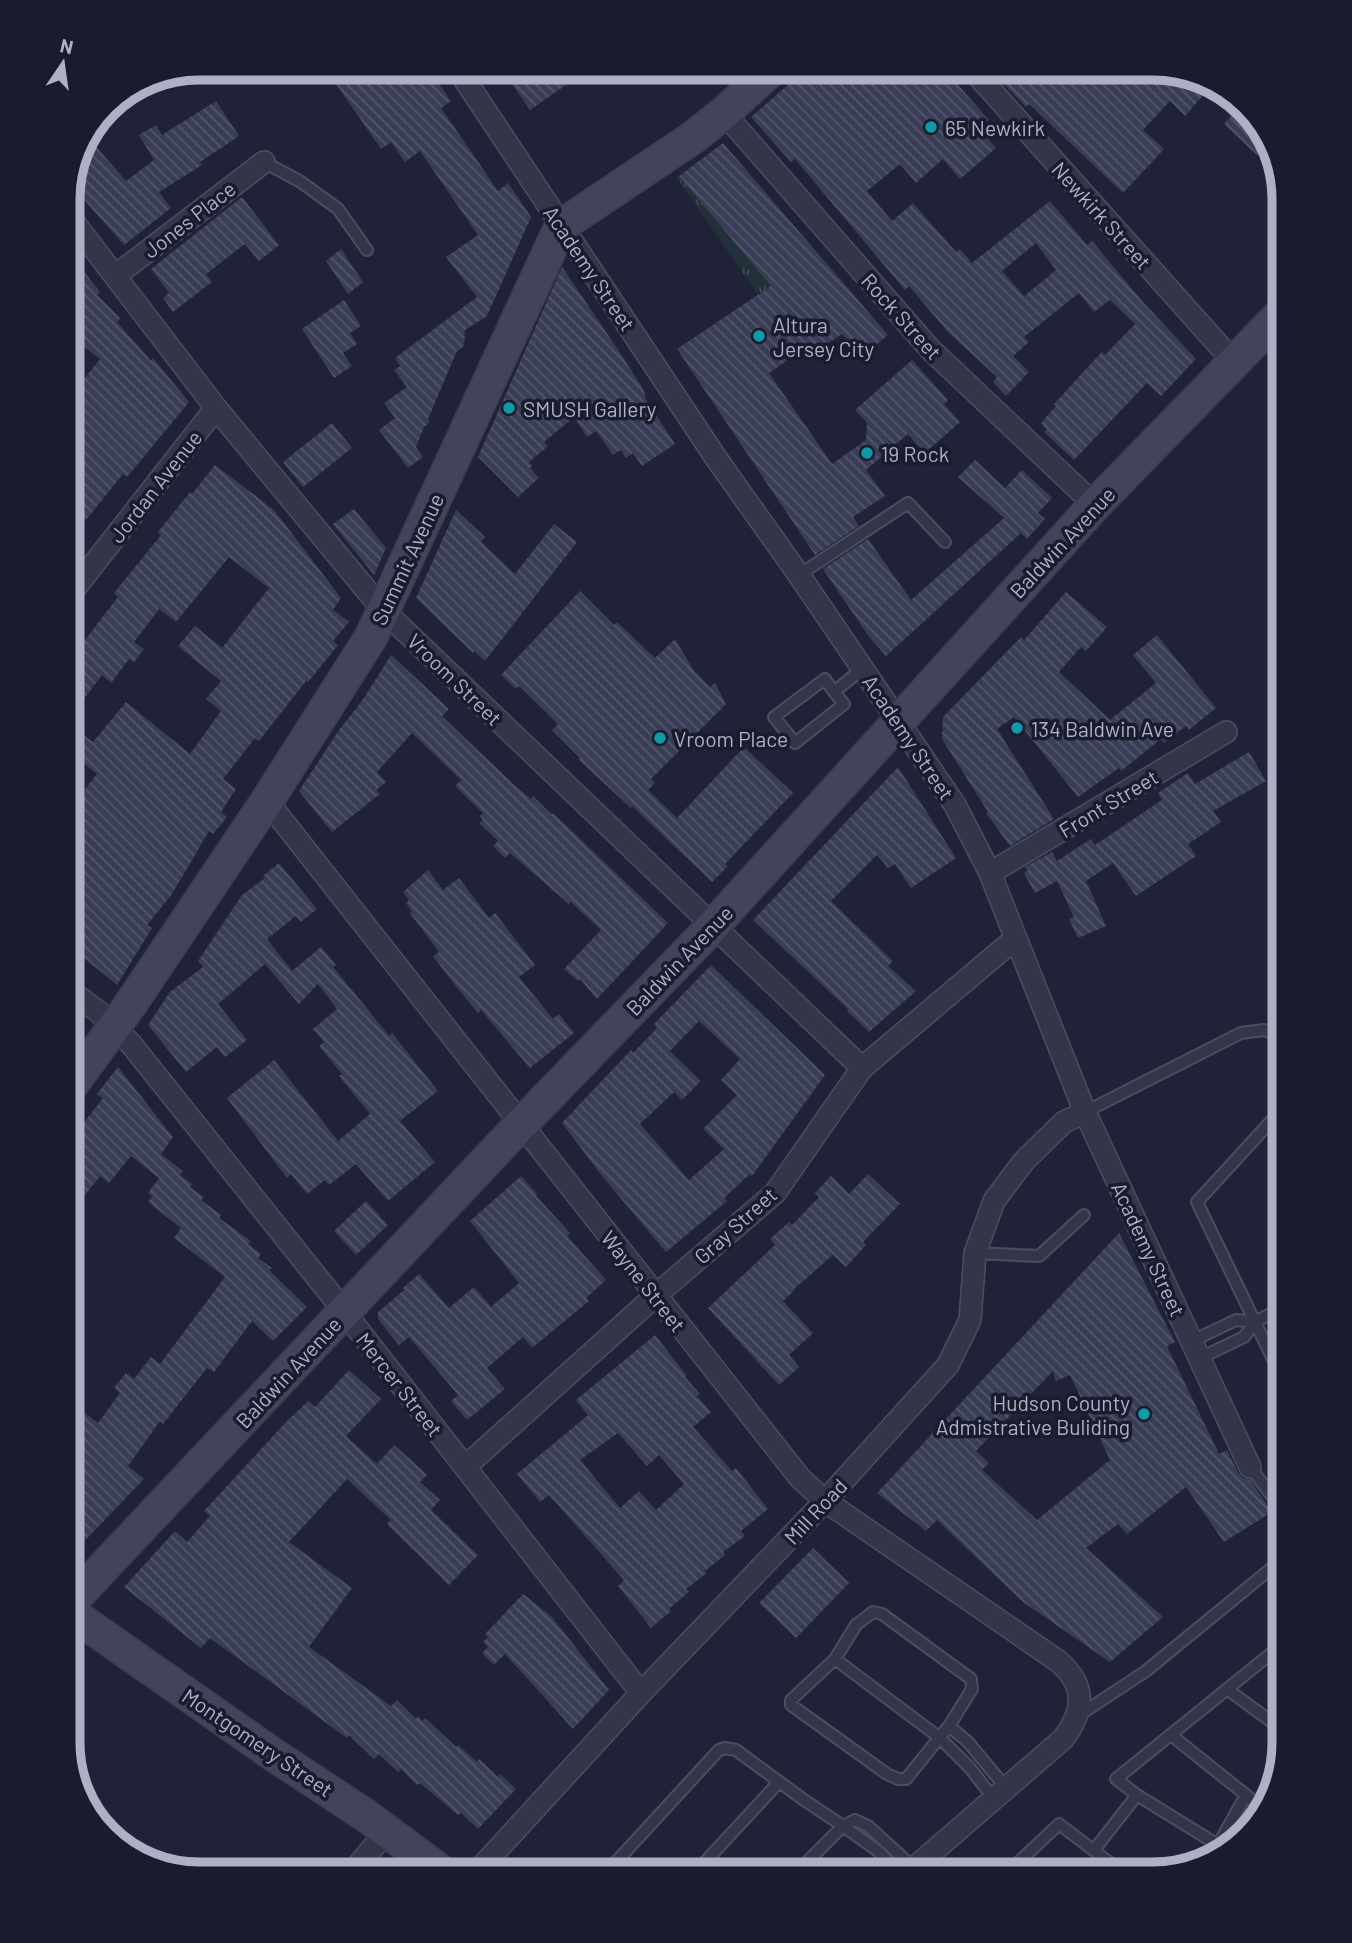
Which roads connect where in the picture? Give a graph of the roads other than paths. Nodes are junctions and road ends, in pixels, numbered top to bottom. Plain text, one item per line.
1 (465, 80) edge
2 (759, 81) edge
3 (982, 81) edge
4 (724, 113) junction
5 (264, 162) joint
6 (561, 226) junction
7 (81, 233) edge
8 (367, 250) dead end
9 (115, 276) junction
10 (1272, 323) edge
11 (1233, 361) junction
12 (216, 408) junction
13 (1095, 505) junction
14 (945, 542) dead end
15 (800, 575) junction
16 (81, 581) edge
17 (383, 610) junction
18 (863, 668) junction
19 (834, 692) junction
20 (898, 720) junction
21 (1226, 732) dead end
22 (267, 801) junction
23 (990, 873) junction
24 (713, 926) junction
25 (1016, 938) junction
26 (80, 999) edge
27 (115, 1027) junction
28 (1272, 1033) edge
29 (862, 1068) junction
30 (80, 1073) edge
31 (1085, 1112) junction
32 (1272, 1120) edge
33 (522, 1124) junction
34 (1084, 1215) dead end
35 (975, 1253) junction
36 (655, 1296) junction
37 (344, 1312) junction
38 (1272, 1313) edge
39 (1255, 1322) junction
40 (1196, 1350) junction
41 (1272, 1357) edge
42 (1250, 1467) joint
43 (465, 1468) junction
44 (1272, 1496) edge
45 (825, 1501) junction
46 (1272, 1568) edge
47 (80, 1592) edge
48 (80, 1619) edge
49 (1272, 1654) edge
50 (835, 1659) junction
51 (1227, 1689) junction
52 (640, 1693) junction
53 (1079, 1706) junction
54 (1272, 1722) edge
55 (949, 1726) junction
56 (1171, 1735) junction
57 (940, 1738) junction
58 (779, 1782) junction
59 (1001, 1794) junction
60 (1137, 1795) junction
61 (1246, 1795) junction
62 (1256, 1803) edge
63 (843, 1826) junction
64 (387, 1831) junction
65 (1218, 1843) edge
66 (1216, 1844) edge
67 (1094, 1850) junction
68 (362, 1862) edge
69 (410, 1862) edge
70 (486, 1862) edge
71 (616, 1862) edge
72 (706, 1862) edge
73 (807, 1862) edge
74 (899, 1862) edge
75 (919, 1862) edge
76 (1018, 1862) edge
77 (1109, 1862) edge

1 - 6 street, Academy Street
2 - 4 street
3 - 11 street, Newkirk Street
4 - 6 street
4 - 13 street, Rock Street
5 - 8 lane
5 - 9 street, Jones Place
6 - 15 street, Academy Street
6 - 17 street, Summit Avenue
7 - 9 street, Vroom Street
9 - 12 street, Vroom Street
10 - 11 street, Baldwin Avenue
11 - 13 street, Baldwin Avenue
12 - 16 street, Jordan Avenue
12 - 17 street, Vroom Street
13 - 20 street, Baldwin Avenue
14 - 15 lane
15 - 18 street, Academy Street
17 - 22 street, Summit Avenue
17 - 24 street, Vroom Street
18 - 19 lane
18 - 20 street, Academy Street
19 - 19 lane
20 - 23 street, Academy Street
20 - 24 street, Baldwin Avenue
21 - 23 street, Front Street
22 - 27 street, Summit Avenue
22 - 33 street, Wayne Street
23 - 25 street, Academy Street
24 - 29 street, Vroom Street
24 - 33 street, Baldwin Avenue
25 - 29 street, Gray Street
25 - 31 street, Academy Street
26 - 27 street, Mercer Street
27 - 30 street, Summit Avenue
27 - 37 street, Mercer Street
28 - 31 lane
29 - 36 street, Gray Street
31 - 35 street, Mill Road
31 - 40 street, Academy Street
32 - 39 lane
33 - 36 street, Wayne Street
33 - 37 street, Baldwin Avenue
34 - 35 lane
35 - 45 street, Mill Road
36 - 43 street, Gray Street
36 - 45 street, Wayne Street
37 - 43 street, Mercer Street
37 - 47 street, Baldwin Avenue
38 - 39 lane
39 - 40 lane
39 - 40 lane
39 - 41 lane
40 - 42 street, Academy Street
42 - 44 lane
43 - 52 street, Mercer Street
45 - 52 street, Mill Road
45 - 53 street, Wayne Street
46 - 53 lane
48 - 64 street, Montgomery Street
49 - 51 lane
50 - 55 lane
50 - 57 lane
50 - 57 lane
51 - 54 lane
51 - 56 lane
52 - 70 street, Mill Road
53 - 59 street
55 - 57 lane
55 - 59 lane
56 - 60 lane
56 - 61 lane
57 - 59 lane
58 - 63 lane
58 - 71 lane
58 - 72 lane
59 - 75 street
60 - 66 lane
60 - 67 lane
61 - 62 lane
61 - 65 lane
63 - 73 lane
63 - 74 lane
64 - 68 street
64 - 69 street, Montgomery Street
67 - 76 lane
67 - 77 lane

